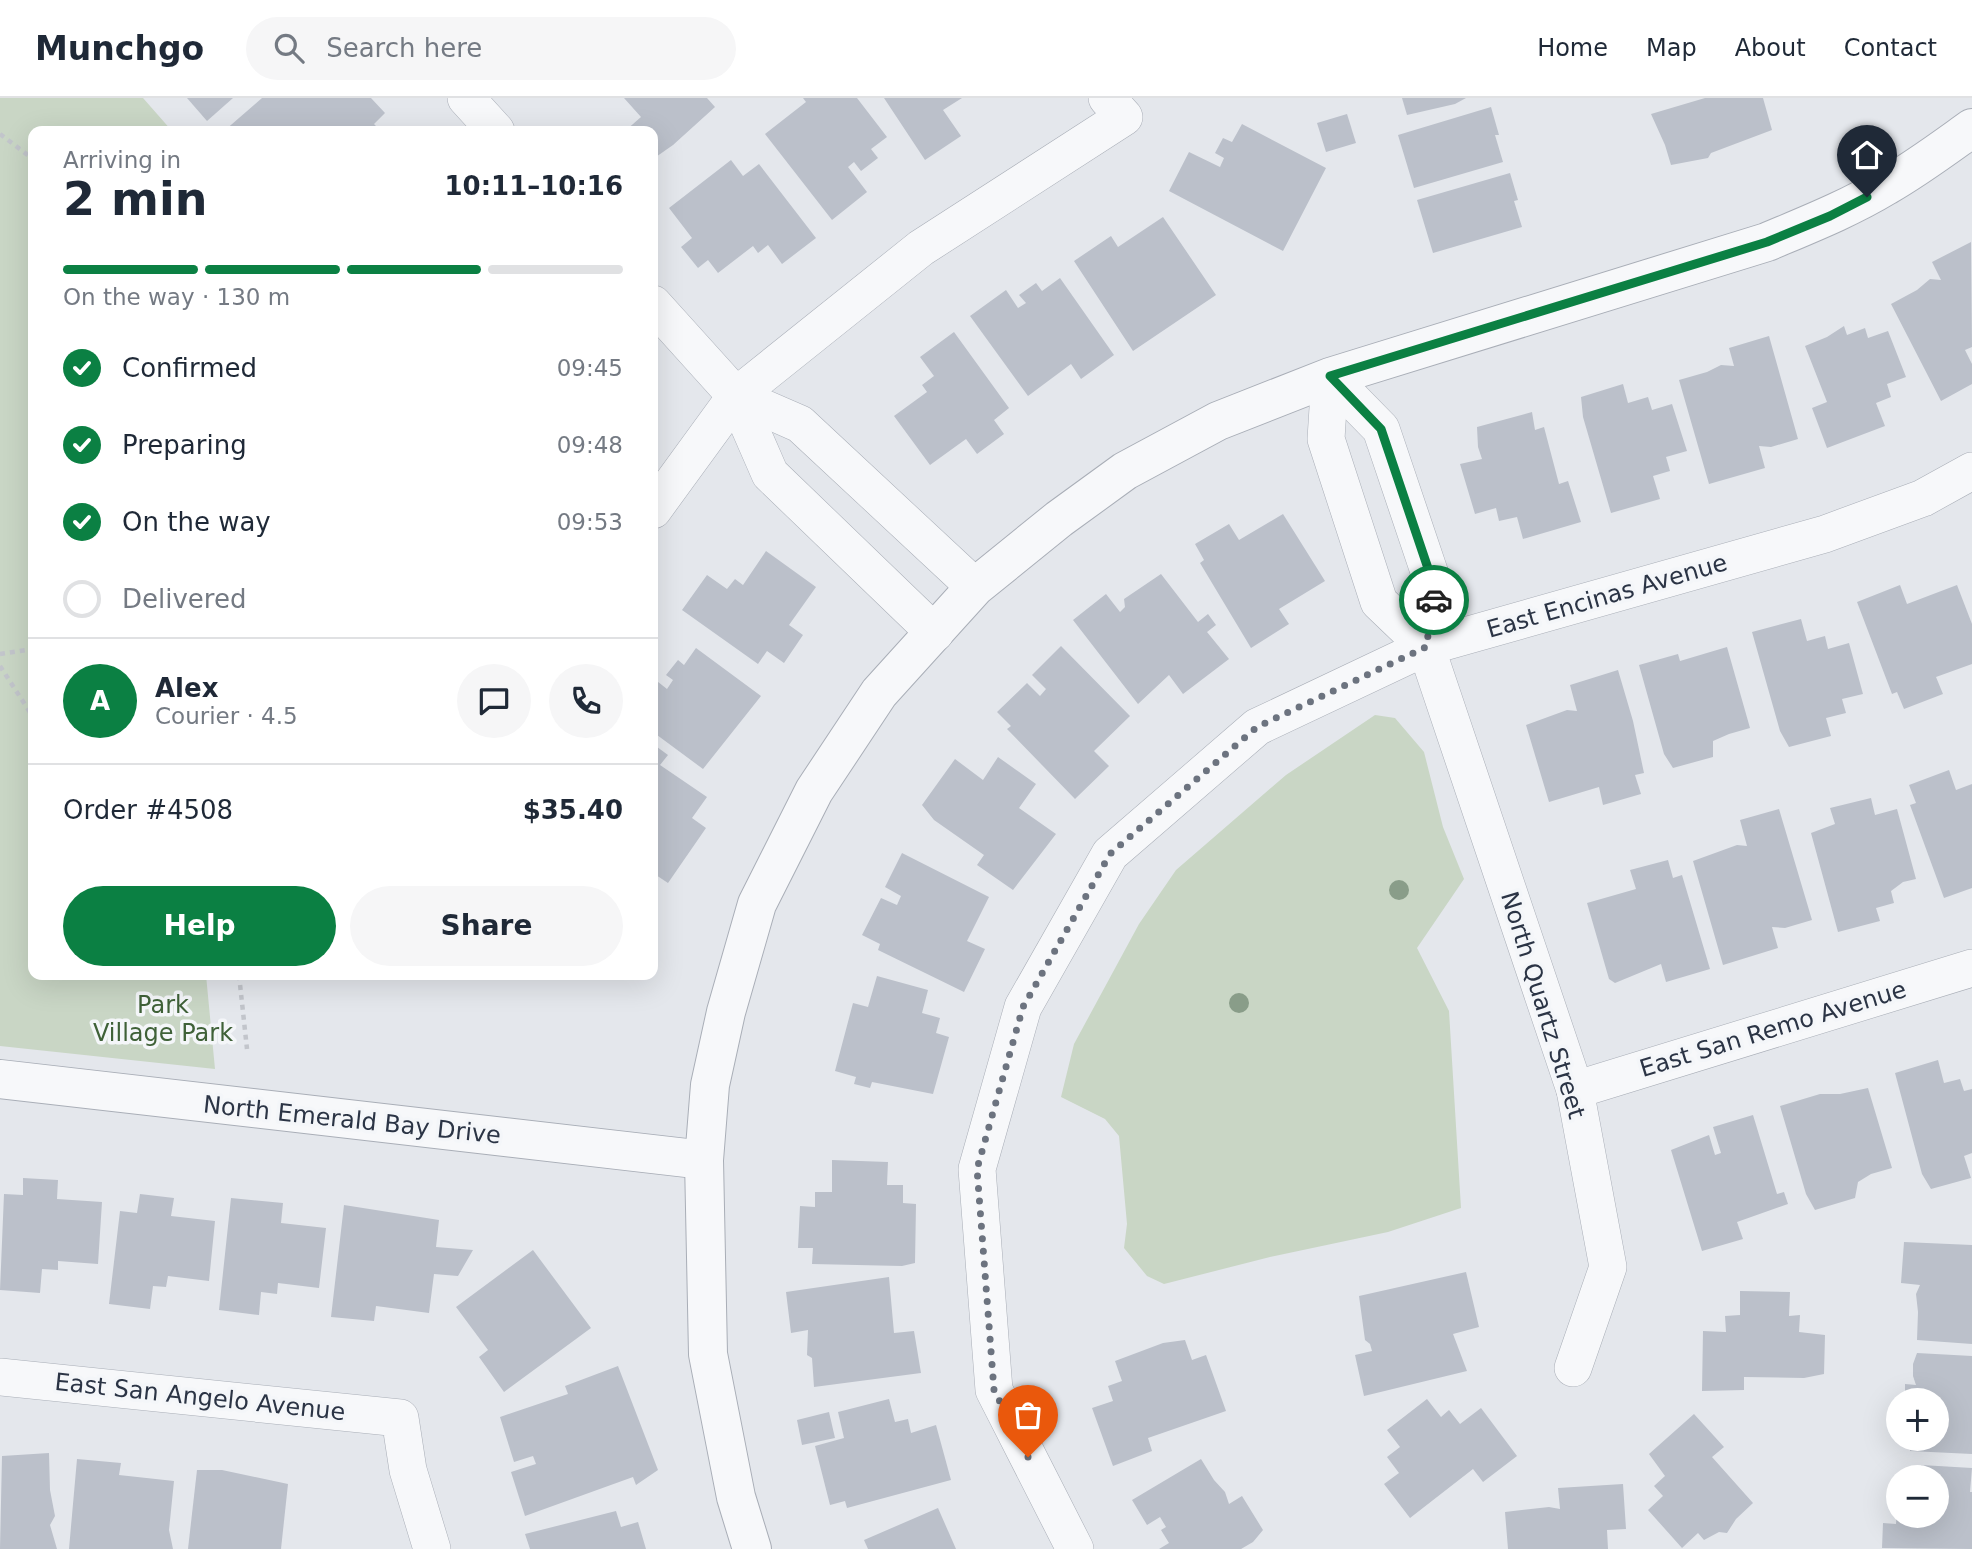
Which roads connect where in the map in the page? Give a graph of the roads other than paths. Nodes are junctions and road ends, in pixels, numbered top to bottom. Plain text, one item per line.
1 (466, 98) edge
2 (1115, 107) edge
3 (491, 126) edge
4 (1972, 128) edge
5 (658, 310) edge
6 (1330, 376) junction
7 (736, 396) junction
8 (1972, 471) edge
9 (658, 503) edge
10 (975, 587) junction
11 (935, 633) junction
12 (1426, 647) junction
13 (1972, 968) edge
14 (0, 1079) edge
15 (1575, 1090) junction
16 (704, 1160) junction
17 (1573, 1368) dead end
18 (0, 1377) edge
19 (1074, 1548) edge
20 (432, 1549) edge
21 (752, 1549) edge

1 - 3 street
2 - 7 street
4 - 6 street
5 - 7 street
6 - 10 street
6 - 12 street, North Quartz Street
6 - 12 street, North Quartz Street
7 - 9 street
7 - 10 street
7 - 11 street
8 - 12 street, East Encinas Avenue
10 - 11 street
11 - 16 street
12 - 15 street, North Quartz Street
12 - 19 street, East Encinas Avenue
13 - 15 street, East San Remo Avenue
14 - 16 street, North Emerald Bay Drive
15 - 17 street, North Quartz Street
16 - 21 street
18 - 20 street, East San Angelo Avenue

